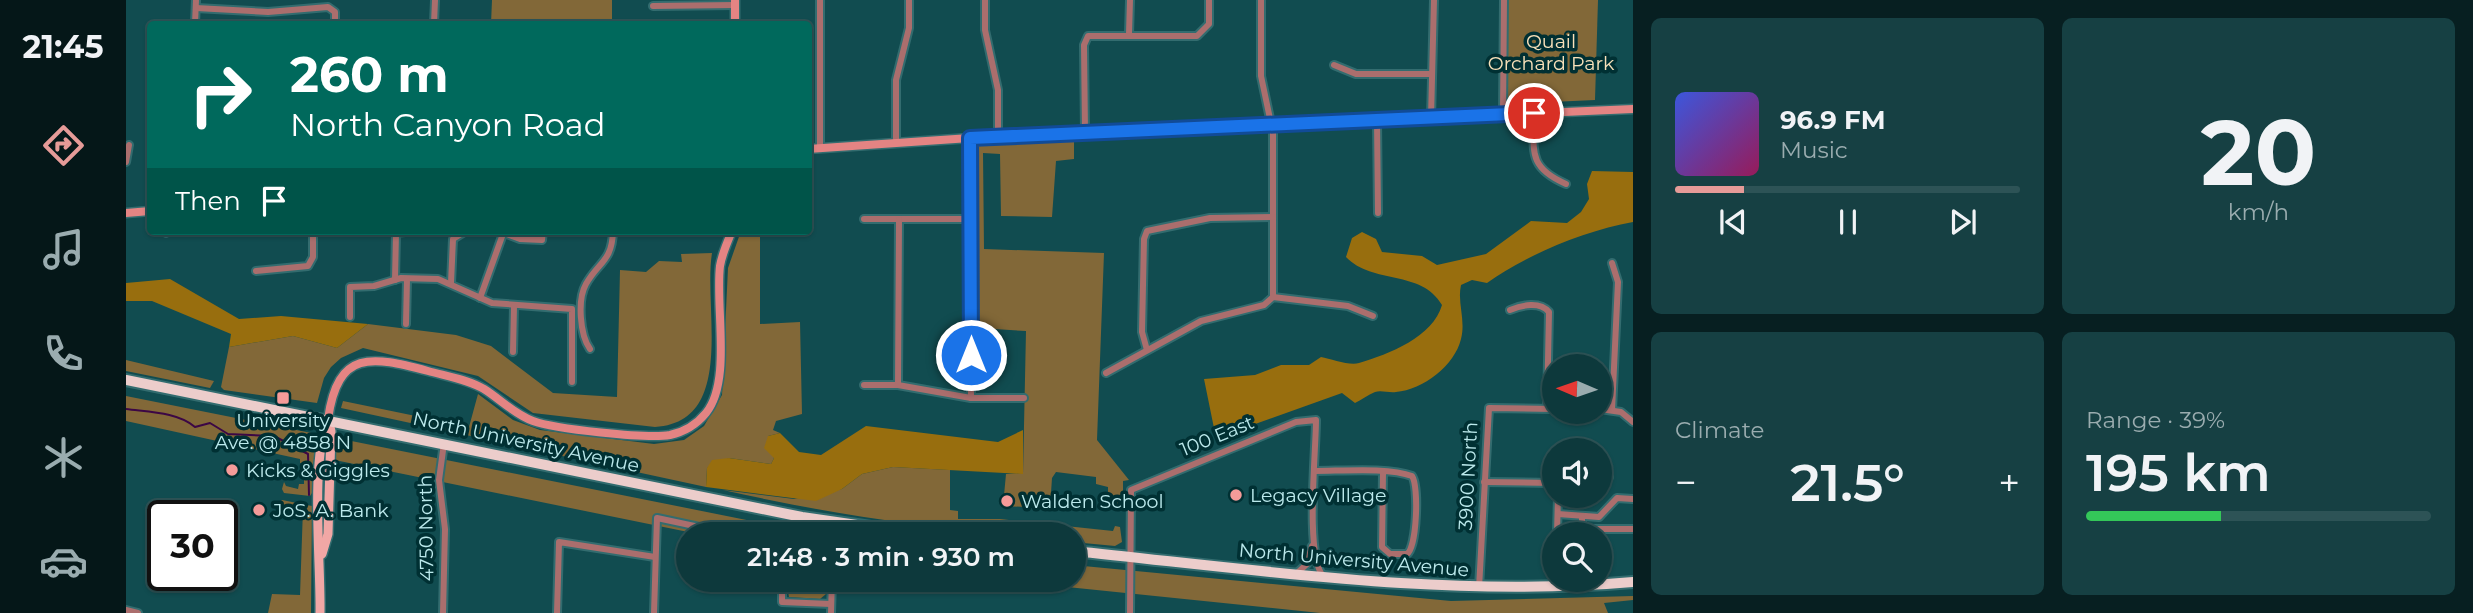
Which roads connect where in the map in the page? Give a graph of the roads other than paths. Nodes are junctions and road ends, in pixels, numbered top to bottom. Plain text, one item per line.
1 (435, 0) edge
2 (820, 0) edge
3 (909, 0) edge
4 (985, 0) edge
5 (1129, 0) edge
6 (1209, 0) edge
7 (1261, 0) edge
8 (1434, 0) edge
9 (1504, 0) edge
10 (735, 3) edge
11 (196, 4) edge
12 (653, 6) dead end
13 (334, 21) edge
14 (434, 21) edge
15 (735, 21) edge
16 (1129, 34) junction
17 (1334, 65) dead end
18 (1432, 74) junction
19 (1633, 109) edge
20 (1534, 113) junction
21 (1503, 114) junction
22 (1431, 118) junction
23 (1377, 120) junction
24 (1270, 125) junction
25 (1085, 133) junction
26 (998, 136) junction
27 (970, 138) junction
28 (896, 141) junction
29 (129, 145) dead end
30 (820, 148) junction
31 (812, 149) edge
32 (126, 162) edge
33 (1566, 184) dead end
34 (126, 203) edge
35 (147, 211) edge
36 (126, 213) edge
37 (1378, 213) dead end
38 (1273, 217) junction
39 (864, 219) dead end
40 (971, 219) junction
41 (899, 220) junction
42 (313, 235) edge
43 (396, 235) edge
44 (460, 235) edge
45 (503, 235) edge
46 (511, 235) edge
47 (543, 235) edge
48 (612, 235) edge
49 (731, 235) edge
50 (1612, 263) dead end
51 (256, 271) dead end
52 (407, 279) junction
53 (395, 280) junction
54 (451, 283) junction
55 (1273, 297) junction
56 (480, 298) junction
57 (514, 306) junction
58 (1510, 310) dead end
59 (1373, 316) dead end
60 (350, 317) dead end
61 (406, 324) dead end
62 (590, 349) dead end
63 (1147, 350) junction
64 (513, 352) dead end
65 (1550, 354) edge
66 (1106, 373) dead end
67 (126, 380) edge
68 (572, 382) dead end
69 (864, 385) dead end
70 (898, 385) junction
71 (971, 398) junction
72 (1024, 398) dead end
73 (1542, 408) edge
74 (1612, 410) joint
75 (328, 419) junction
76 (1633, 422) edge
77 (444, 443) junction
78 (1315, 471) junction
79 (1383, 473) junction
80 (1484, 482) junction
81 (1542, 483) edge
82 (1633, 499) edge
83 (1558, 508) edge
84 (1558, 514) junction
85 (1582, 516) junction
86 (676, 522) edge
87 (806, 522) edge
88 (1558, 522) edge
89 (1582, 522) edge
90 (1633, 529) edge
91 (1612, 530) edge
92 (1313, 544) junction
93 (1086, 552) edge
94 (655, 556) junction
95 (1131, 557) junction
96 (1295, 575) junction
97 (1324, 578) junction
98 (1612, 582) edge
99 (1633, 582) edge
100 (1542, 584) edge
101 (1479, 588) junction
102 (782, 592) edge
103 (831, 592) edge
104 (831, 604) junction
105 (126, 611) edge
106 (138, 613) edge
107 (320, 613) edge
108 (443, 613) edge
109 (557, 613) edge
110 (654, 613) edge
111 (833, 613) edge
112 (1130, 613) edge

1 - 14 street
2 - 30 street
3 - 28 street
4 - 26 street
5 - 16 street
6 - 16 street
7 - 24 street
8 - 18 street
9 - 21 street
10 - 12 street
10 - 15 main road
11 - 13 street
16 - 25 street
17 - 18 street
18 - 22 street
19 - 20 main road
20 - 21 main road
20 - 33 street
21 - 22 main road
22 - 23 main road
23 - 24 main road
23 - 37 street
24 - 25 main road
24 - 38 street
25 - 26 main road
26 - 27 main road
27 - 28 main road
27 - 40 street
28 - 30 main road
29 - 32 street
30 - 31 main road
34 - 36 street
35 - 36 main road
38 - 55 street
38 - 63 street
39 - 41 street
40 - 41 street
40 - 71 street
41 - 70 street
42 - 51 street
43 - 53 street
44 - 54 street
45 - 56 street
46 - 47 street
48 - 62 street
49 - 75 main road
50 - 74 street
52 - 53 street
52 - 54 street
52 - 61 street
53 - 60 street
54 - 56 street
55 - 59 street
55 - 63 street
56 - 57 street
57 - 64 street
57 - 68 street
58 - 65 street
63 - 66 street
67 - 75 highway, North University Avenue
69 - 70 street
70 - 71 street
71 - 72 street
73 - 80 street, 3900 North
74 - 76 street
75 - 77 highway, North University Avenue
75 - 107 main road
77 - 87 highway, North University Avenue
77 - 108 street, 4750 North
78 - 79 street
78 - 92 street
78 - 95 street, 100 East
79 - 79 street
80 - 81 street
80 - 101 street, 3900 North
82 - 85 street
83 - 84 street
84 - 85 street
84 - 88 street
85 - 89 street
86 - 94 street
90 - 91 street
92 - 96 street
92 - 97 street
93 - 95 highway, North University Avenue
94 - 109 street
94 - 110 street
95 - 96 highway, North University Avenue
95 - 112 street
96 - 97 highway, North University Avenue
97 - 101 highway, North University Avenue
98 - 99 highway, North University Avenue
100 - 101 highway, North University Avenue
102 - 104 street
103 - 104 street
104 - 111 street
105 - 106 street

